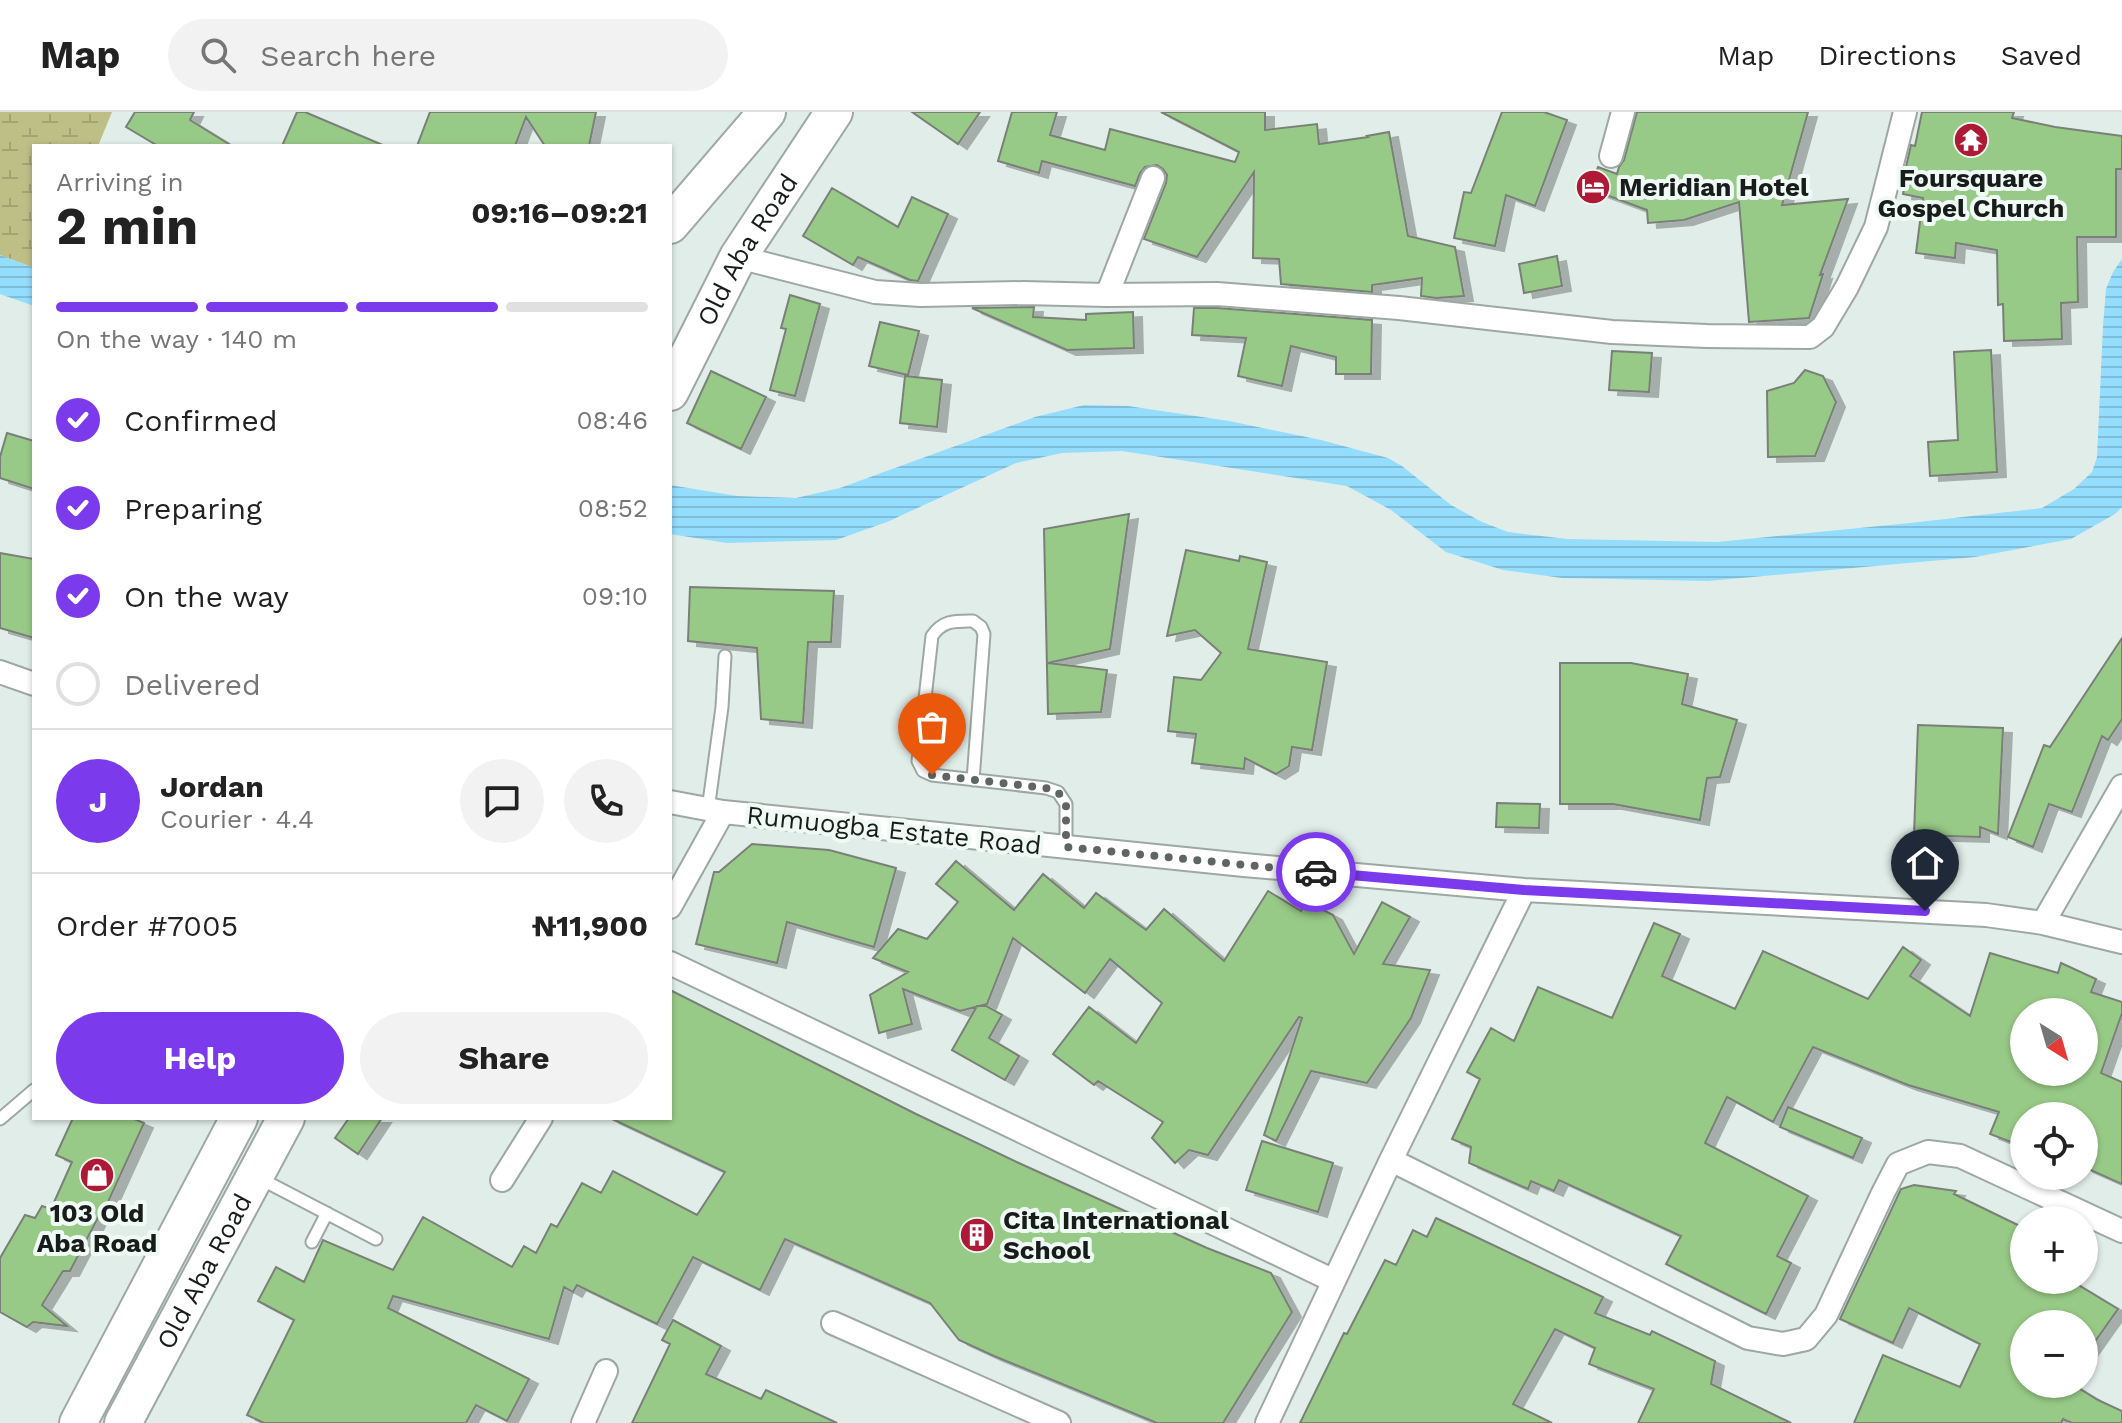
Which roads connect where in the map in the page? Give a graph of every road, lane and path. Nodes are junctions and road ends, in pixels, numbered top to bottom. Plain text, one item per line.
1 (767, 112) edge
2 (834, 112) edge
3 (1623, 112) edge
4 (1905, 112) edge
5 (1611, 156) dead end
6 (1153, 178) dead end
7 (672, 223) edge
8 (738, 257) junction
9 (1107, 295) junction
10 (672, 388) edge
11 (725, 656) dead end
12 (0, 672) edge
13 (32, 683) edge
14 (973, 780) junction
15 (2122, 786) edge
16 (672, 802) edge
17 (716, 811) junction
18 (1066, 847) junction
19 (1524, 890) junction
20 (672, 903) edge
21 (2043, 923) junction
22 (2122, 942) edge
23 (672, 964) edge
24 (32, 1092) edge
25 (0, 1119) edge
26 (238, 1120) edge
27 (285, 1120) edge
28 (540, 1120) edge
29 (1391, 1160) junction
30 (255, 1176) junction
31 (502, 1180) dead end
32 (327, 1213) junction
33 (2122, 1231) edge
34 (376, 1239) dead end
35 (312, 1242) dead end
36 (1334, 1281) junction
37 (833, 1323) dead end
38 (606, 1371) dead end
39 (78, 1423) edge
40 (123, 1423) edge
41 (583, 1423) edge
42 (1059, 1423) edge
43 (1267, 1423) edge

1 - 7 main road
2 - 8 main road, Old Aba Road
3 - 5 street
4 - 9 street
6 - 9 street
8 - 9 street
8 - 10 main road, Old Aba Road
11 - 17 lane
12 - 13 street
14 - 14 lane
14 - 18 lane
15 - 21 street
16 - 17 street, Rumuogba Estate Road
17 - 18 street, Rumuogba Estate Road
17 - 20 street
18 - 19 street, Rumuogba Estate Road
19 - 21 street, Rumuogba Estate Road
19 - 29 street
21 - 22 street, Rumuogba Estate Road
23 - 36 street
24 - 25 lane
26 - 39 main road, Old Aba Road
27 - 30 main road, Old Aba Road
28 - 31 street
29 - 33 street
29 - 36 street
30 - 32 lane
30 - 40 main road, Old Aba Road
32 - 34 lane
32 - 35 lane
36 - 43 street
37 - 42 street
38 - 41 street

